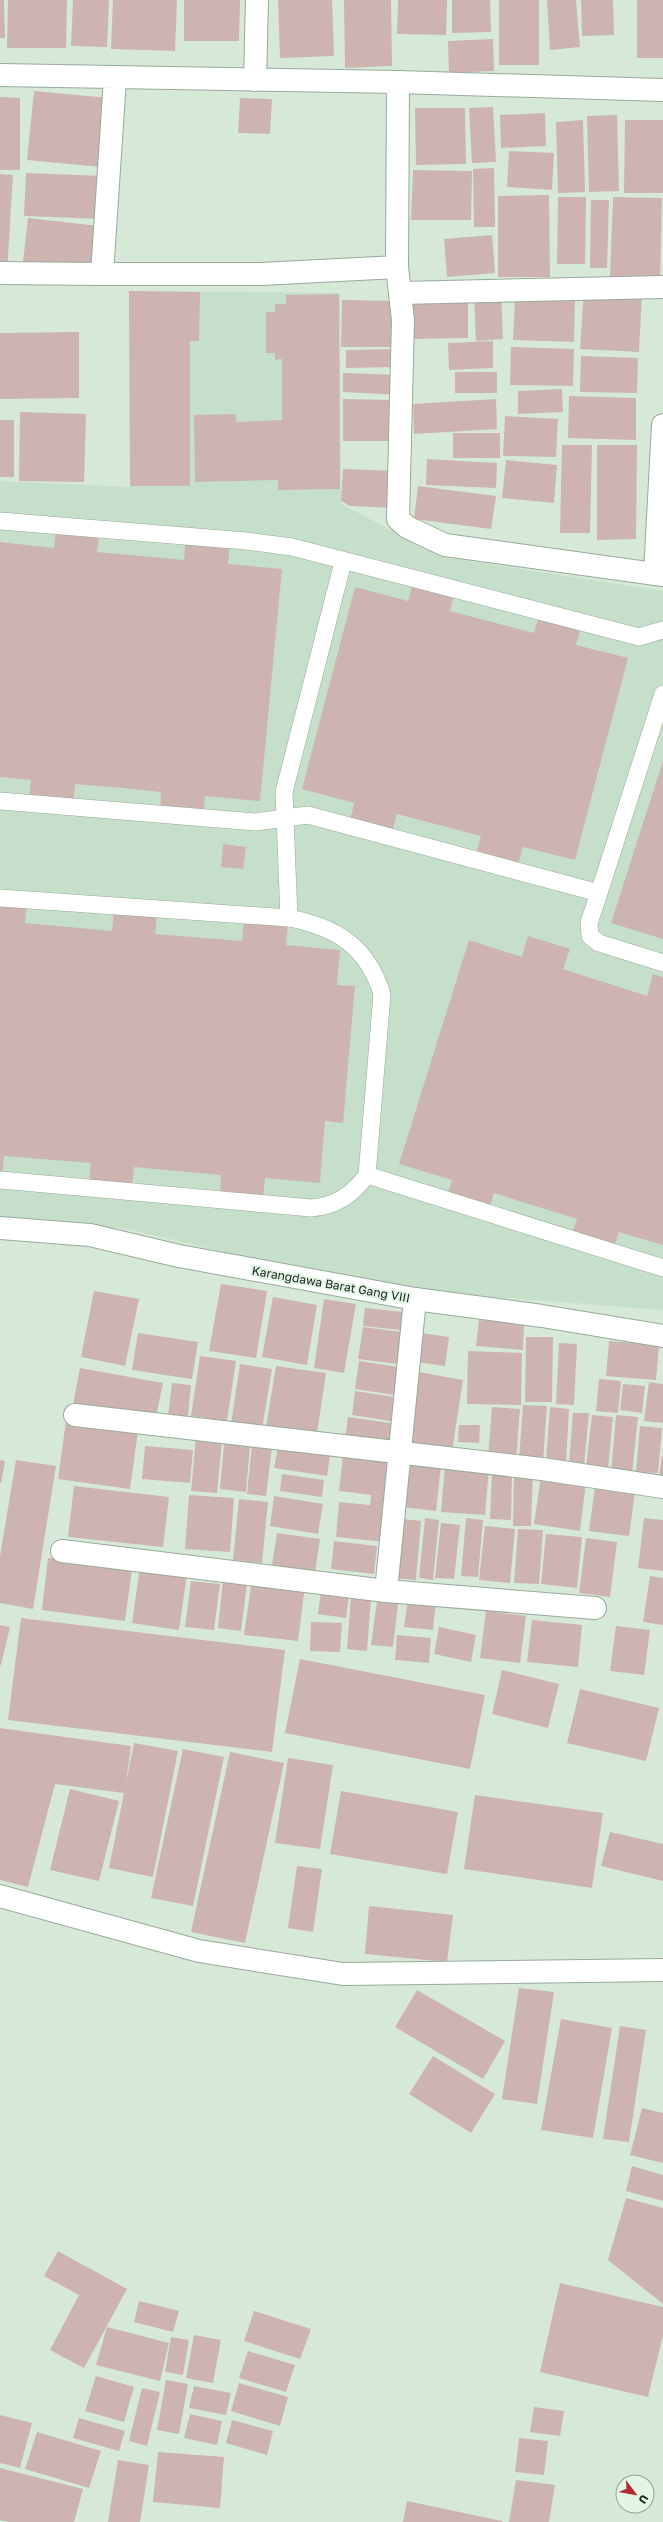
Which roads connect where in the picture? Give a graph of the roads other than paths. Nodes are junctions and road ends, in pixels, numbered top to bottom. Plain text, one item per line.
1 (257, 0) edge
2 (0, 75) edge
3 (114, 78) junction
4 (255, 80) junction
5 (398, 82) junction
6 (663, 90) edge
7 (397, 267) junction
8 (0, 273) edge
9 (102, 274) junction
10 (663, 287) edge
11 (400, 293) junction
12 (663, 425) edge
13 (0, 521) edge
14 (343, 562) junction
15 (659, 575) edge
16 (663, 630) edge
17 (663, 694) edge
18 (0, 801) edge
19 (285, 818) junction
20 (599, 892) junction
21 (0, 898) edge
22 (289, 918) junction
23 (663, 964) edge
24 (368, 1175) junction
25 (0, 1180) edge
26 (0, 1228) edge
27 (663, 1268) edge
28 (414, 1299) junction
29 (663, 1336) edge
30 (75, 1416) dead end
31 (399, 1454) junction
32 (663, 1487) edge
33 (62, 1551) dead end
34 (386, 1591) junction
35 (595, 1608) dead end
36 (0, 1896) edge
37 (663, 1970) edge

1 - 4 street
2 - 3 street
3 - 4 street
3 - 9 street
4 - 5 street
5 - 6 street
5 - 7 street
7 - 9 street
7 - 11 street
8 - 9 street
10 - 11 street
11 - 15 street
12 - 15 street
13 - 14 lane
14 - 16 lane
14 - 19 lane
17 - 20 lane
18 - 19 lane
19 - 20 lane
19 - 22 lane
20 - 23 lane
21 - 22 lane
22 - 24 lane
24 - 25 lane
24 - 27 lane
26 - 28 street, Karangdawa Barat Gang VIII
28 - 29 street, Karangdawa Barat Gang VIII
28 - 31 street
30 - 31 street
31 - 32 street
31 - 34 street
33 - 34 street
34 - 35 street
36 - 37 street

